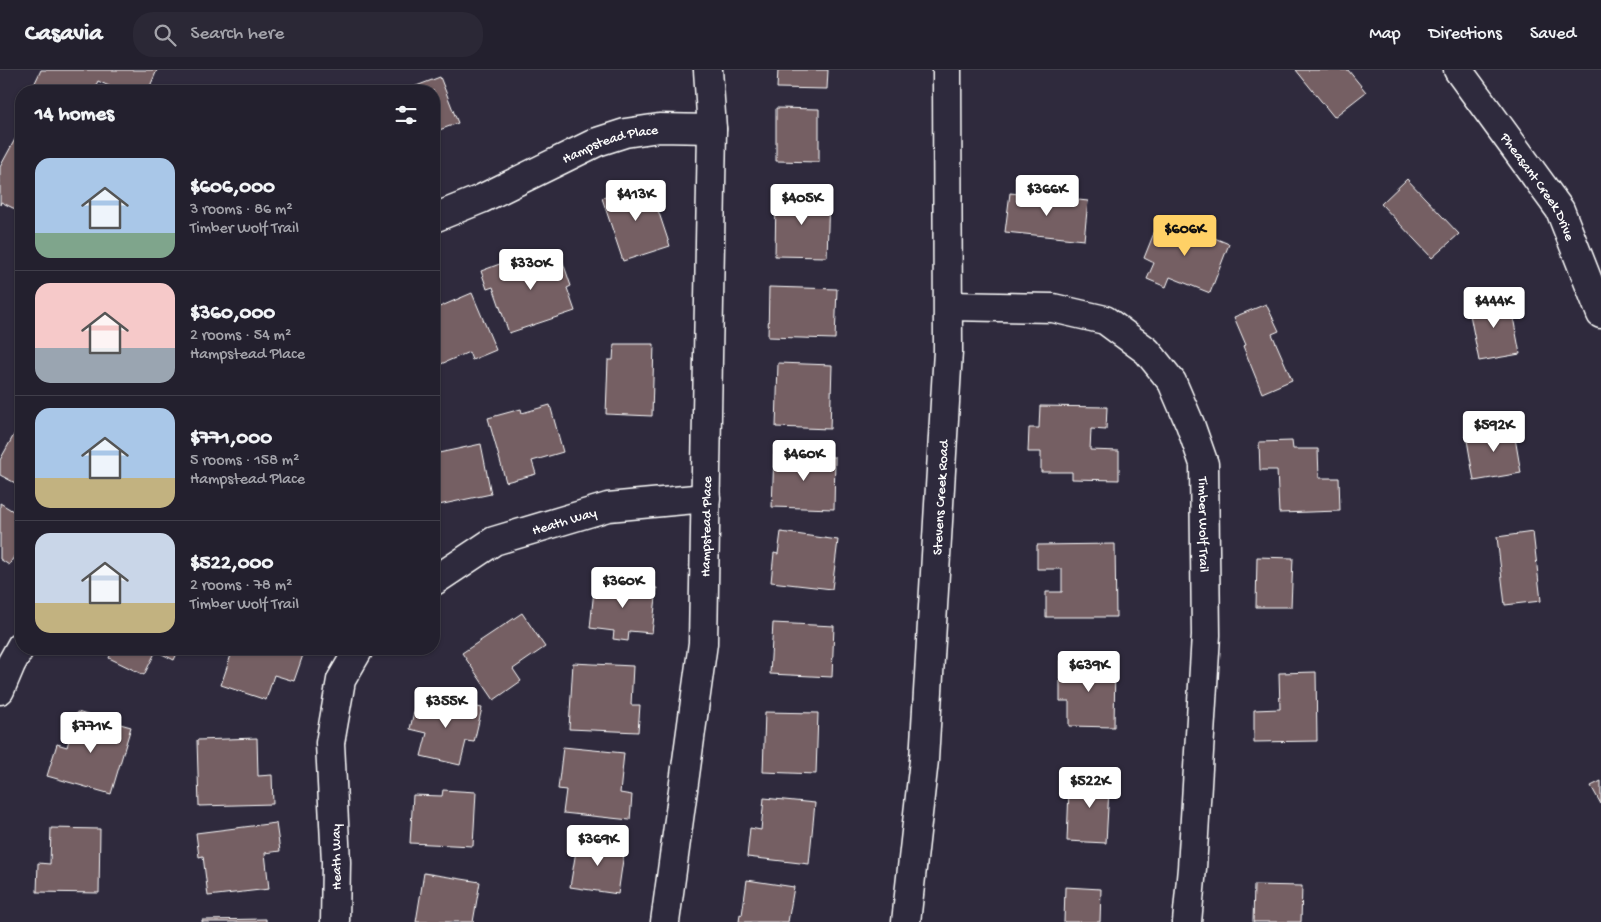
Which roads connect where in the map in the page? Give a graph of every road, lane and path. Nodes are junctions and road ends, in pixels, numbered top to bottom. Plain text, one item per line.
1 (708, 70) edge
2 (947, 70) edge
3 (1458, 70) edge
4 (712, 129) junction
5 (440, 216) edge
6 (948, 306) junction
7 (1601, 314) edge
8 (706, 498) junction
9 (440, 577) edge
10 (16, 655) edge
11 (356, 655) edge
12 (0, 690) edge
13 (335, 922) edge
14 (665, 922) edge
15 (906, 922) edge
16 (1187, 922) edge

1 - 4 street, Hampstead Place
2 - 6 street, Stevens Creek Road
3 - 7 street, Pheasant Creek Drive
4 - 5 street, Hampstead Place
4 - 8 street, Hampstead Place
6 - 15 street, Stevens Creek Road
6 - 16 street, Timber Wolf Trail
8 - 9 street, Heath Way
8 - 14 street, Hampstead Place
10 - 12 street
11 - 13 street, Heath Way

